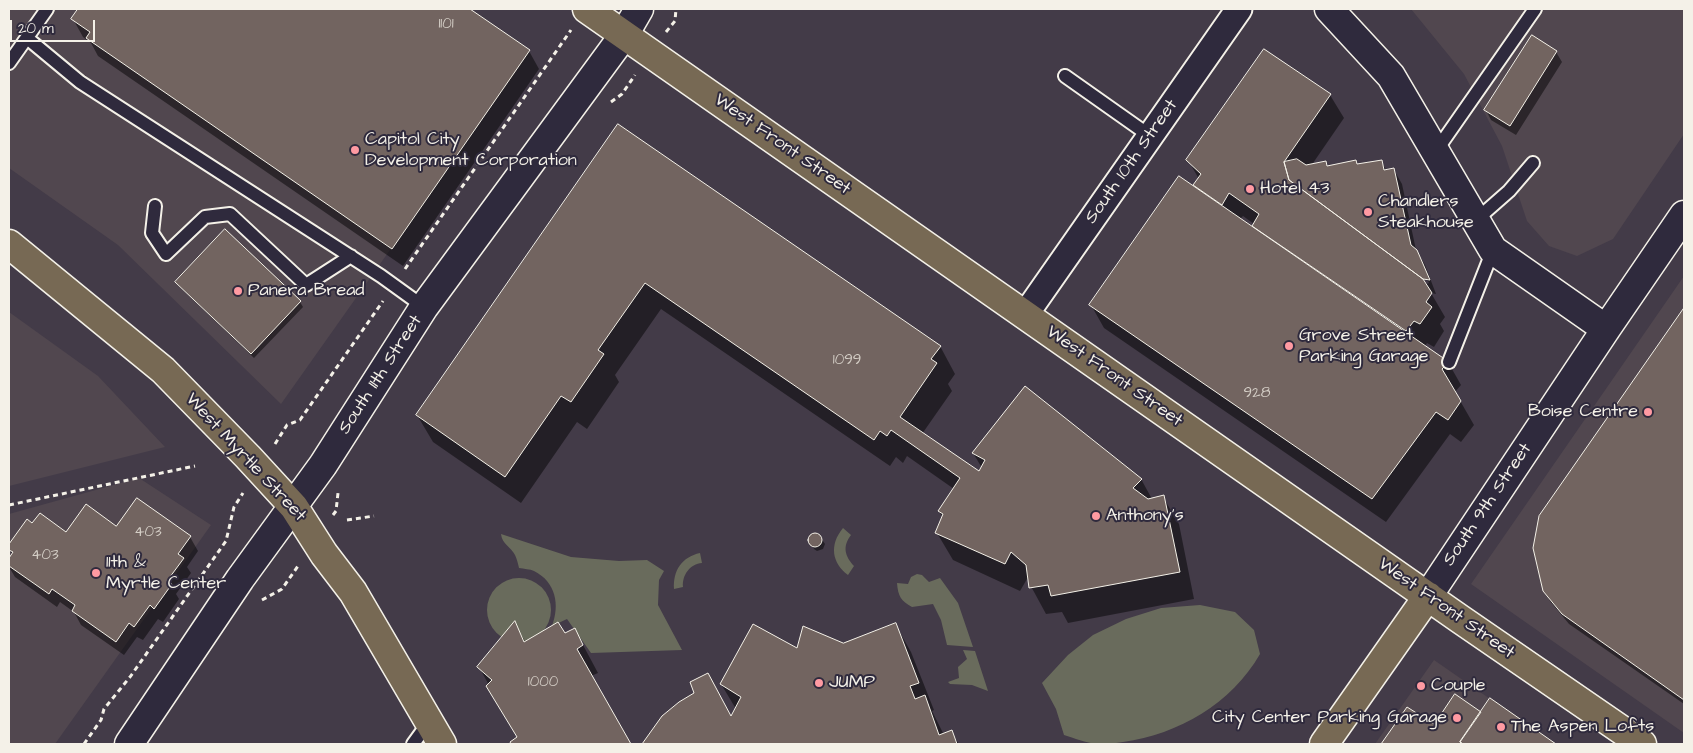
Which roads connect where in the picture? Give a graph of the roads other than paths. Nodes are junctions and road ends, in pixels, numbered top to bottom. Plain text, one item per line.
1 (47, 9) edge
2 (587, 9) edge
3 (639, 9) edge
4 (1239, 9) edge
5 (1329, 9) edge
6 (1535, 9) edge
7 (624, 35) junction
8 (27, 38) junction
9 (9, 63) edge
10 (1065, 76) dead end
11 (1150, 136) junction
12 (1436, 151) junction
13 (1533, 163) dead end
14 (155, 206) dead end
15 (1476, 220) junction
16 (1682, 224) edge
17 (9, 244) edge
18 (1493, 250) junction
19 (351, 256) junction
20 (424, 308) junction
21 (1025, 315) junction
22 (1606, 329) junction
23 (1449, 362) dead end
24 (294, 507) junction
25 (1428, 596) junction
26 (436, 733) edge
27 (129, 744) edge
28 (413, 744) edge
29 (1324, 744) edge
30 (1642, 744) edge

1 - 8 lane
2 - 7 main road, West Front Street
3 - 7 street, South 11th Street
4 - 11 street, South 10th Street
5 - 12 street
6 - 12 lane
7 - 20 street, South 11th Street
7 - 21 main road, West Front Street
8 - 9 lane
8 - 19 lane
10 - 11 lane
11 - 21 street, South 10th Street
12 - 15 street
13 - 15 lane
14 - 19 lane
15 - 18 street
16 - 22 street, South 9th Street
17 - 24 main road, West Myrtle Street
18 - 22 street
18 - 23 lane
19 - 20 lane
20 - 24 street, South 11th Street
21 - 25 main road, West Front Street
22 - 25 street, South 9th Street
24 - 26 main road, West Myrtle Street
24 - 27 street, South 11th Street
25 - 29 main road, South 9th Street
25 - 30 main road, West Front Street
26 - 28 lane

